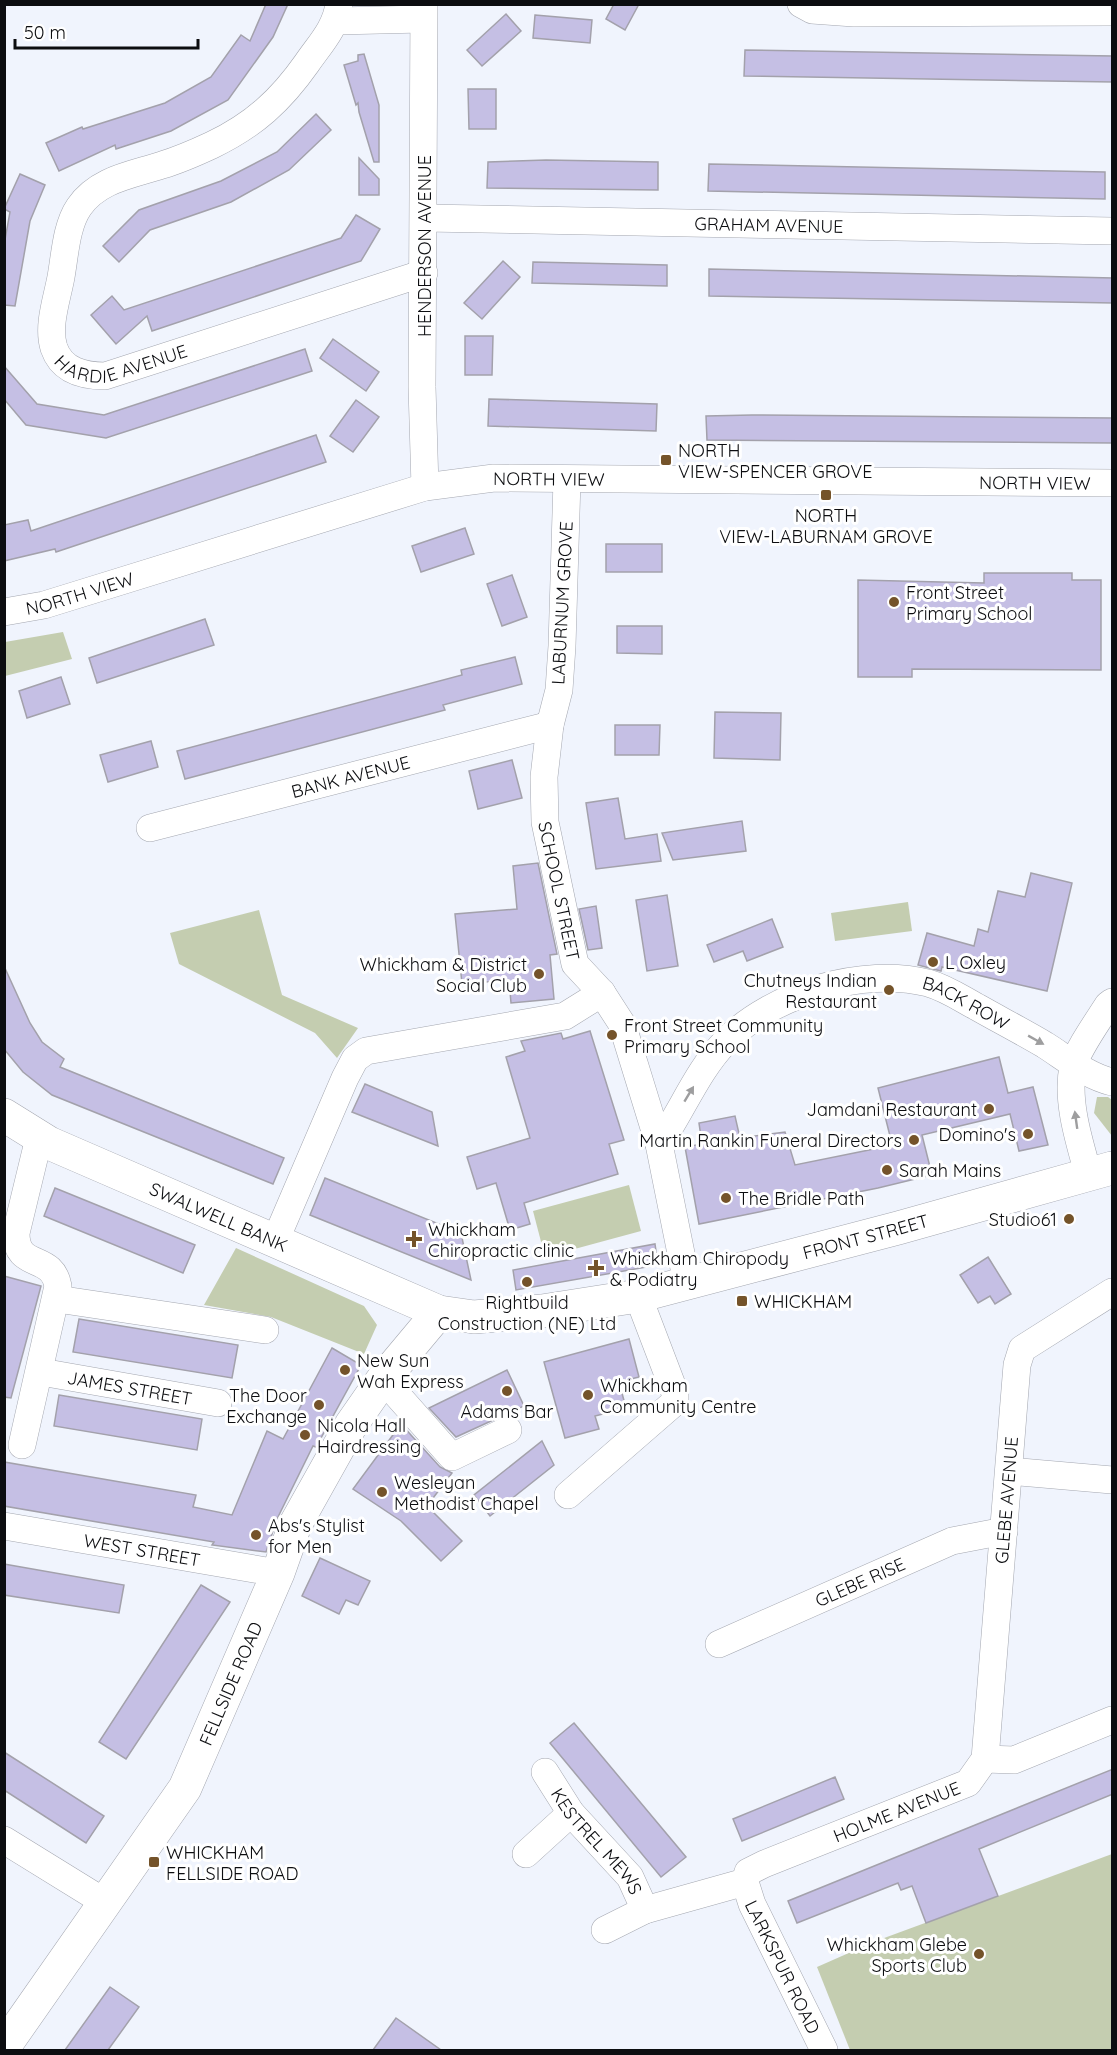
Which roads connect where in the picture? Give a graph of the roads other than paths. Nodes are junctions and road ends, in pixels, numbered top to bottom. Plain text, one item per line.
1 (806, 7) edge
2 (908, 8) edge
3 (424, 12) edge
4 (1113, 12) edge
5 (338, 13) edge
6 (425, 218) junction
7 (1113, 231) edge
8 (424, 273) junction
9 (567, 480) junction
10 (1113, 483) edge
11 (425, 487) junction
12 (4, 612) edge
13 (550, 725) junction
14 (150, 828) dead end
15 (602, 993) junction
16 (1113, 1002) edge
17 (1073, 1065) junction
18 (1113, 1082) edge
19 (4, 1115) edge
20 (39, 1138) junction
21 (659, 1144) junction
22 (1100, 1171) edge
23 (276, 1239) junction
24 (687, 1284) junction
25 (1113, 1292) edge
26 (638, 1296) junction
27 (57, 1299) junction
28 (439, 1312) junction
29 (266, 1330) dead end
30 (41, 1372) junction
31 (383, 1379) junction
32 (218, 1403) dead end
33 (508, 1430) dead end
34 (22, 1445) dead end
35 (1009, 1471) junction
36 (1113, 1480) edge
37 (568, 1495) dead end
38 (4, 1526) edge
39 (1004, 1531) junction
40 (278, 1573) junction
41 (719, 1644) dead end
42 (1113, 1720) edge
43 (985, 1759) junction
44 (545, 1772) dead end
45 (571, 1813) junction
46 (4, 1840) edge
47 (526, 1854) dead end
48 (745, 1881) junction
49 (106, 1903) junction
50 (645, 1910) junction
51 (605, 1930) dead end
52 (4, 2047) edge
53 (824, 2050) edge

1 - 2 street
2 - 4 street
3 - 5 street
3 - 6 street, HENDERSON AVENUE
5 - 8 street, HARDIE AVENUE
6 - 7 street, GRAHAM AVENUE
6 - 8 street, HENDERSON AVENUE
8 - 11 street, HENDERSON AVENUE
9 - 10 street, NORTH VIEW
9 - 11 street, NORTH VIEW
9 - 13 street, LABURNUM GROVE
11 - 12 street, NORTH VIEW
13 - 14 street, BANK AVENUE
13 - 15 street, SCHOOL STREET
15 - 21 street, SCHOOL STREET
15 - 23 street
16 - 17 street
17 - 18 street, BACK ROW
21 -> 17 street, BACK ROW
22 -> 17 street
19 - 20 main road, SWALWELL BANK
20 - 23 main road, SWALWELL BANK
20 - 27 street
21 - 24 street, SCHOOL STREET
22 - 24 main road, FRONT STREET
23 - 28 main road, SWALWELL BANK
24 - 26 main road, FRONT STREET
25 - 35 street, GLEBE AVENUE
26 - 28 main road, FRONT STREET
26 - 37 street
27 - 29 street
27 - 30 street
28 - 31 main road, FELLSIDE ROAD
30 - 32 street, JAMES STREET
30 - 34 street
31 - 33 street
31 - 40 main road, FELLSIDE ROAD
35 - 36 street
35 - 39 street, GLEBE AVENUE
38 - 40 street, WEST STREET
39 - 41 street, GLEBE RISE
39 - 43 street, GLEBE AVENUE
40 - 49 main road, FELLSIDE ROAD
42 - 43 street
43 - 48 street, HOLME AVENUE
44 - 45 street, KESTREL MEWS
45 - 47 street
45 - 50 street, KESTREL MEWS
46 - 49 street
48 - 50 street
48 - 53 street, LARKSPUR ROAD
49 - 52 main road, FELLSIDE ROAD
50 - 51 street

